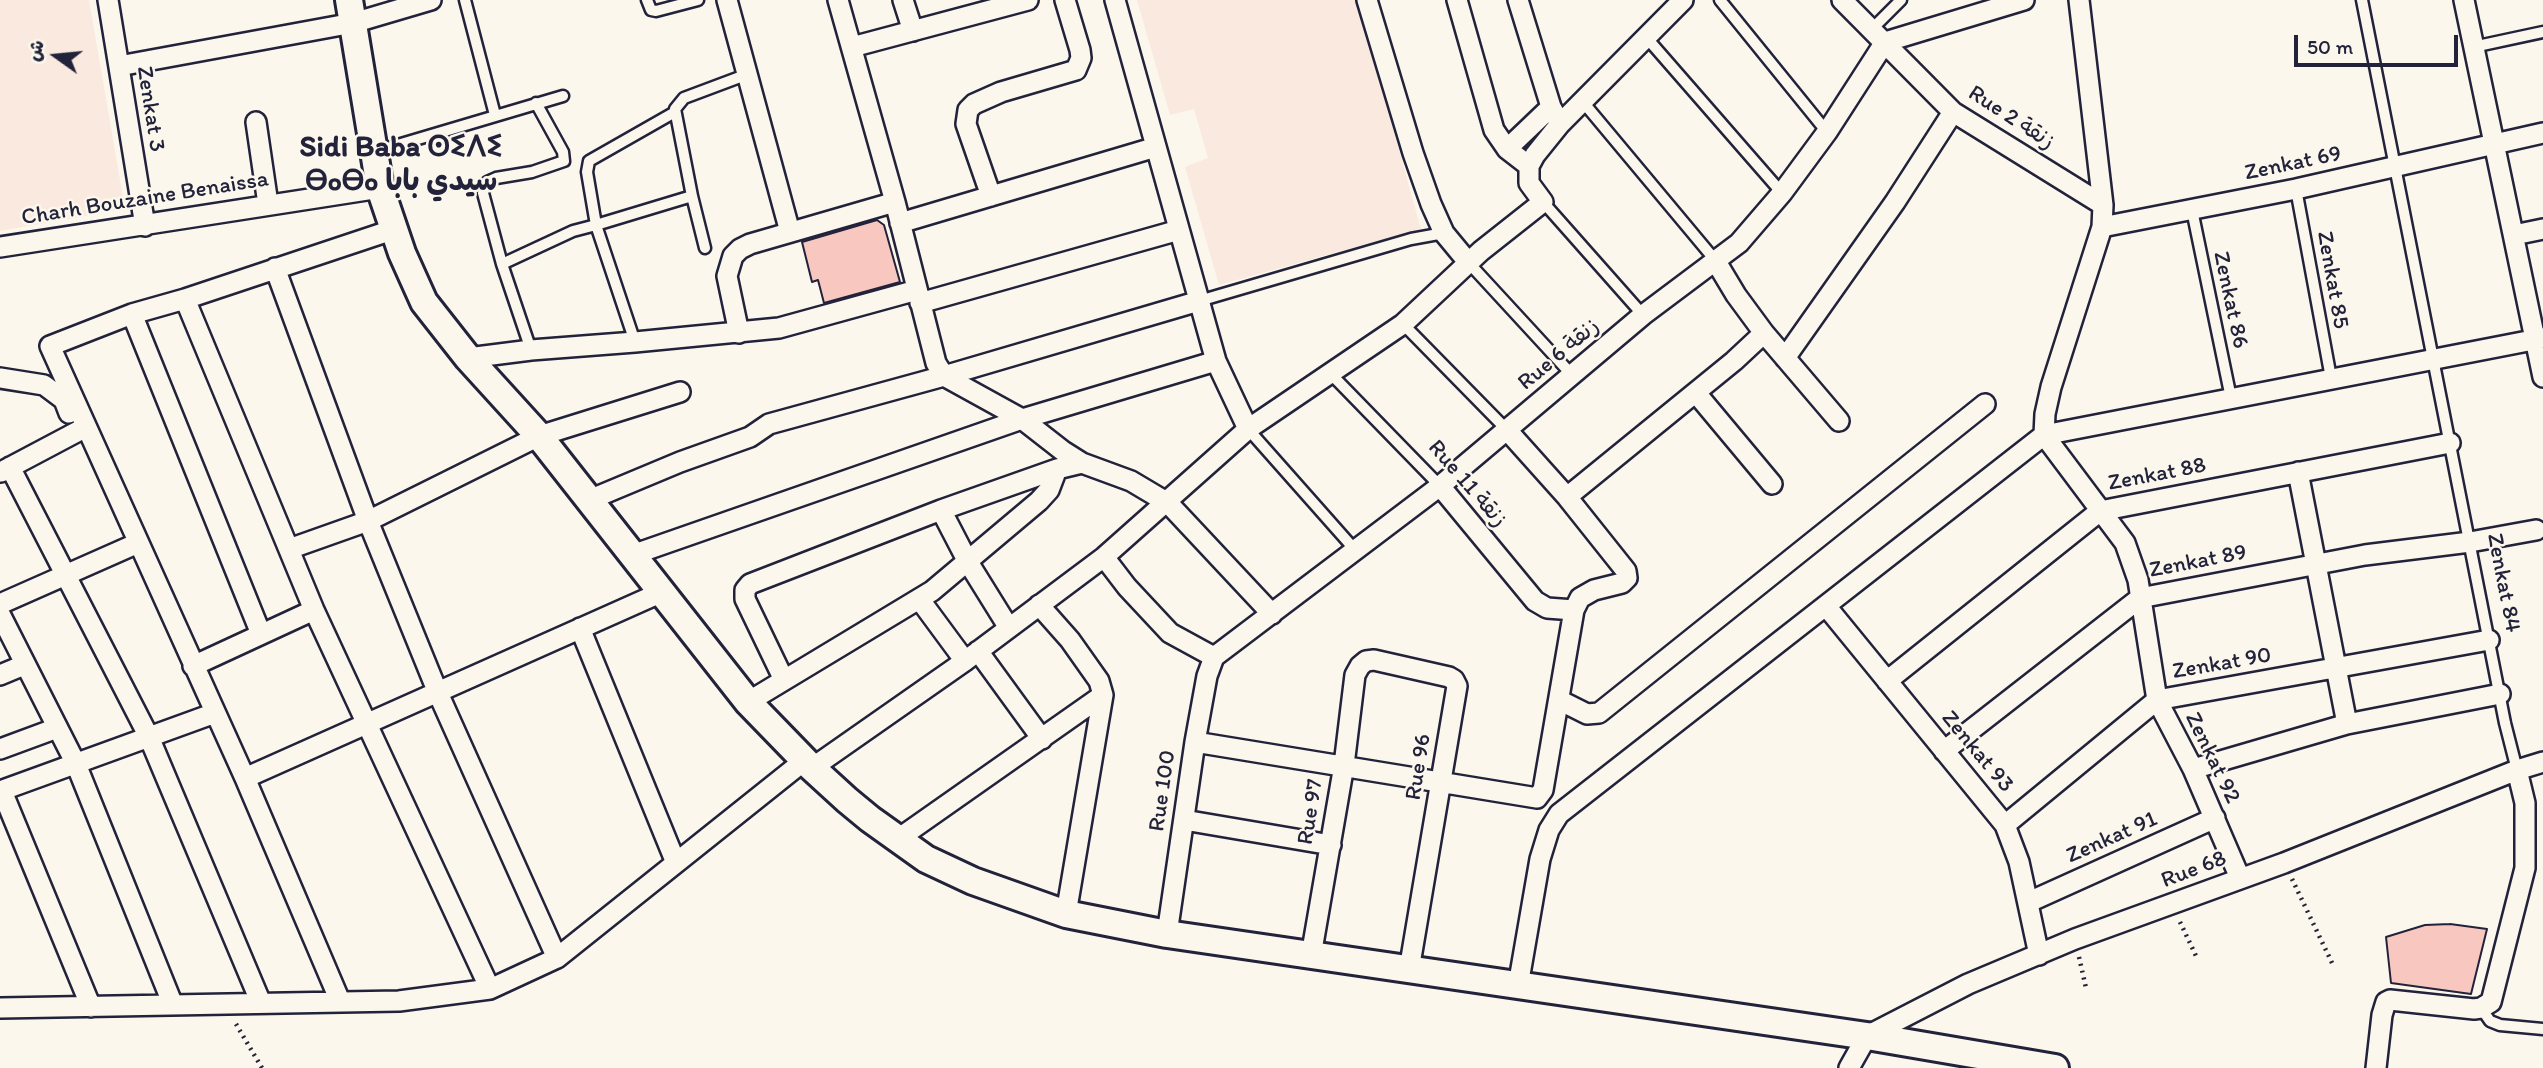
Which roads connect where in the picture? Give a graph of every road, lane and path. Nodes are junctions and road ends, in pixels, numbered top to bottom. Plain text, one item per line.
1 (108, 0) edge
2 (431, 0) edge
3 (465, 0) edge
4 (646, 0) edge
5 (698, 0) edge
6 (727, 0) edge
7 (838, 0) edge
8 (903, 0) edge
9 (1028, 0) edge
10 (1065, 0) edge
11 (1115, 0) edge
12 (1367, 0) edge
13 (1457, 0) edge
14 (1518, 0) edge
15 (1683, 0) edge
16 (1720, 0) edge
17 (1842, 0) edge
18 (1901, 0) edge
19 (2024, 0) edge
20 (2078, 0) edge
21 (2362, 0) edge
22 (2464, 0) edge
23 (351, 11) edge
24 (912, 31) junction
25 (2543, 32) edge
26 (1878, 36) junction
27 (1646, 37) junction
28 (852, 47) junction
29 (2473, 47) junction
30 (119, 66) junction
31 (748, 74) junction
32 (563, 96) dead end
33 (1583, 102) junction
34 (536, 103) junction
35 (675, 112) junction
36 (1953, 112) junction
37 (495, 115) junction
38 (1556, 116) junction
39 (256, 122) dead end
40 (1827, 132) junction
41 (2543, 133) edge
42 (2494, 145) junction
43 (1156, 147) junction
44 (1507, 149) junction
45 (374, 153) junction
46 (1529, 166) junction
47 (2397, 167) junction
48 (380, 188) junction
49 (2296, 189) junction
50 (1782, 194) junction
51 (692, 196) junction
52 (991, 196) junction
53 (895, 202) junction
54 (1543, 202) junction
55 (268, 204) junction
56 (2103, 205) junction
57 (2192, 210) junction
58 (900, 223) junction
59 (596, 225) junction
60 (145, 226) junction
61 (2102, 228) junction
62 (395, 229) junction
63 (2543, 229) edge
64 (1179, 230) junction
65 (790, 232) junction
66 (1444, 233) junction
67 (2514, 235) junction
68 (0, 247) edge
69 (705, 248) dead end
70 (1715, 260) junction
71 (1468, 262) junction
72 (502, 264) junction
73 (275, 268) junction
74 (918, 297) junction
75 (185, 299) junction
76 (1199, 301) junction
77 (132, 314) junction
78 (1643, 315) junction
79 (1403, 324) junction
80 (739, 333) junction
81 (1764, 333) junction
82 (2539, 339) edge
83 (635, 342) junction
84 (531, 350) junction
85 (468, 358) junction
86 (1786, 358) junction
87 (2433, 359) junction
88 (1216, 360) junction
89 (1330, 372) junction
90 (944, 376) junction
91 (1573, 376) junction
92 (2543, 377) edge
93 (0, 378) edge
94 (2331, 378) junction
95 (680, 392) dead end
96 (1696, 393) junction
97 (2231, 398) junction
98 (1985, 404) dead end
99 (1022, 419) junction
100 (1839, 421) dead end
101 (1248, 429) junction
102 (81, 430) junction
103 (1507, 430) junction
104 (2044, 435) junction
105 (539, 436) junction
106 (2450, 443) junction
107 (1082, 463) junction
108 (5, 469) edge
109 (1058, 469) junction
110 (2298, 472) junction
111 (1772, 484) dead end
112 (1440, 486) junction
113 (1567, 497) junction
114 (589, 500) junction
115 (1168, 503) junction
116 (941, 510) junction
117 (2100, 511) junction
118 (368, 521) junction
119 (2536, 530) dead end
120 (2470, 542) junction
121 (138, 543) junction
122 (289, 549) junction
123 (1356, 551) junction
124 (632, 555) junction
125 (1104, 557) junction
126 (968, 562) junction
127 (2317, 565) junction
128 (66, 574) junction
129 (662, 593) junction
130 (2140, 598) junction
131 (920, 600) junction
132 (0, 604) edge
133 (1039, 605) junction
134 (1826, 606) junction
135 (314, 610) junction
136 (1574, 610) junction
137 (0, 614) edge
138 (1272, 614) junction
139 (580, 628) junction
140 (1009, 628) junction
141 (261, 635) junction
142 (2489, 640) junction
143 (971, 656) junction
144 (1214, 657) junction
145 (24, 665) junction
146 (193, 666) junction
147 (2335, 667) junction
148 (0, 675) edge
149 (1355, 675) joint
150 (784, 680) junction
151 (1887, 681) junction
152 (438, 693) junction
153 (2500, 694) junction
154 (1103, 695) junction
155 (1559, 700) junction
156 (2157, 700) junction
157 (748, 702) junction
158 (215, 713) junction
159 (2347, 723) junction
160 (367, 724) junction
161 (57, 728) junction
162 (149, 737) junction
163 (1042, 739) junction
164 (1195, 742) junction
165 (0, 749) edge
166 (1944, 751) junction
167 (2543, 762) edge
168 (76, 764) junction
169 (808, 764) junction
170 (1344, 765) junction
171 (2193, 769) junction
172 (2517, 770) junction
173 (245, 778) junction
174 (1442, 781) junction
175 (1, 791) edge
176 (2215, 818) junction
177 (1184, 820) junction
178 (2006, 825) junction
179 (898, 839) junction
180 (1331, 845) junction
181 (676, 863) junction
182 (2284, 863) junction
183 (2240, 878) junction
184 (2029, 902) junction
185 (2172, 905) junction
186 (1066, 914) junction
187 (1167, 934) junction
188 (2075, 939) junction
189 (2039, 955) junction
190 (1311, 956) junction
191 (557, 958) junction
192 (2197, 958) dead end
193 (2333, 965) dead end
194 (1409, 970) junction
195 (1518, 986) junction
196 (2086, 988) dead end
197 (490, 989) junction
198 (340, 1001) junction
199 (261, 1003) junction
200 (225, 1004) junction
201 (173, 1005) junction
202 (0, 1007) edge
203 (91, 1007) junction
204 (2481, 1009) junction
205 (2543, 1029) edge
206 (1867, 1036) junction
207 (262, 1068) edge
208 (1849, 1068) edge
209 (2055, 1068) edge
210 (2376, 1068) edge

1 - 30 street, Zenkat 3
2 - 23 street
3 - 37 lane
4 - 5 lane
6 - 31 street
7 - 28 street
8 - 24 street
9 - 24 street
10 - 52 street
11 - 43 street
12 - 66 street
13 - 44 street
14 - 38 street
15 - 27 street
16 - 40 lane
17 - 26 street, Rue 2 زنقة
18 - 26 lane
19 - 26 street
20 - 56 street
21 - 47 lane, Zenkat 84
22 - 29 street
23 - 30 street
23 - 45 street
24 - 28 street
25 - 29 lane
26 - 36 street, Rue 2 زنقة
26 - 40 street, Rue 6 زنقة
27 - 33 street
27 - 50 lane
28 - 53 street
29 - 42 street
30 - 60 street, Zenkat 3
31 - 35 lane
31 - 65 street
32 - 34 lane
33 - 38 street
33 - 70 lane
34 - 37 lane
34 - 72 lane
35 - 51 lane
35 - 59 lane
36 - 56 street, Rue 2 زنقة
36 - 86 street
37 - 45 lane
38 - 44 street
38 - 46 street
39 - 55 street
40 - 50 street, Rue 6 زنقة
41 - 42 street, Zenkat 69
42 - 47 street, Zenkat 69
42 - 67 street
43 - 52 street
43 - 64 street
44 - 46 street
45 - 48 street
46 - 54 street
47 - 49 street, Zenkat 69
47 - 87 lane, Zenkat 84
48 - 55 street, Charh Bouzaine Benaissa
48 - 62 street
49 - 57 street, Zenkat 69
49 - 94 lane, Zenkat 85
50 - 70 street, Rue 6 زنقة
51 - 59 lane
51 - 69 lane
52 - 58 street
53 - 58 street
53 - 65 street
54 - 71 street
54 - 78 lane
55 - 60 street, Charh Bouzaine Benaissa
56 - 61 street
57 - 61 street, Zenkat 69
57 - 97 lane, Zenkat 86
58 - 74 street
59 - 72 lane
59 - 83 lane
60 - 68 street, Charh Bouzaine Benaissa
61 - 104 street
62 - 73 street
62 - 85 street
63 - 67 street
64 - 74 street
64 - 76 street
65 - 80 street
66 - 71 street
66 - 76 lane
67 - 82 street
70 - 78 street, Rue 6 زنقة
70 - 81 street
71 - 79 street
71 - 91 lane
72 - 84 lane
73 - 75 street
73 - 118 street
74 - 80 street
74 - 90 street
75 - 77 street
75 - 122 street
76 - 88 street
76 - 90 street
77 - 102 street
77 - 141 street
78 - 91 street, Rue 6 زنقة
79 - 89 street
79 - 103 lane
80 - 83 street
81 - 86 street
81 - 96 street
82 - 87 street
82 - 92 street
83 - 84 street
84 - 85 street
85 - 105 street
86 - 100 street
87 - 94 street
87 - 106 lane, Zenkat 84
88 - 99 street
88 - 101 street
89 - 101 street
89 - 112 lane, Rue 11 زنقة
90 - 99 street
90 - 114 street
91 - 103 street, Rue 6 زنقة
93 - 102 street
94 - 97 street
95 - 105 street
96 - 111 street
96 - 113 street
97 - 104 street
98 - 155 street
99 - 107 street
99 - 124 street
101 - 115 street
101 - 123 lane
102 - 108 street
102 - 121 street
103 - 112 street, Rue 6 زنقة
103 - 113 street
104 - 117 street, Zenkat 92
104 - 134 street
105 - 114 street
105 - 118 street
106 - 110 street, Zenkat 88
106 - 120 lane, Zenkat 84
107 - 109 street
107 - 115 street
108 - 128 street
109 - 116 street
109 - 126 street
110 - 117 street, Zenkat 88
110 - 127 street
112 - 123 street, Rue 6 زنقة
112 - 136 street, Rue 11 زنقة
113 - 136 street
114 - 124 street
115 - 125 street
115 - 138 street
116 - 126 street
116 - 150 street
117 - 130 street, Zenkat 92
117 - 151 street, Zenkat 88
118 - 122 street
118 - 152 street
119 - 120 street, Zenkat 89
120 - 127 street, Zenkat 89
120 - 142 lane, Zenkat 84
121 - 128 street
121 - 146 street
122 - 135 street
123 - 138 street, Rue 6 زنقة
124 - 129 street
125 - 133 street
125 - 144 street
126 - 131 street
126 - 140 street
127 - 130 street, Zenkat 89
127 - 147 street
128 - 132 street
128 - 162 street
129 - 139 street
129 - 157 street
130 - 156 street, Zenkat 92
130 - 166 street, Zenkat 89
131 - 143 street
131 - 150 street
133 - 140 street
133 - 154 street
134 - 151 street, Zenkat 93
134 - 195 street
135 - 141 street
135 - 160 street
136 - 155 street
137 - 145 street
138 - 144 street, Rue 6 زنقة
139 - 152 street
139 - 181 street
140 - 143 street
141 - 146 street
142 - 147 street, Zenkat 90
142 - 153 lane, Zenkat 84
143 - 163 street
143 - 169 street
144 - 164 street, Rue 100
145 - 148 street
145 - 161 street
146 - 158 street
147 - 156 street, Zenkat 90
147 - 159 street
149 - 170 street, Rue 97
149 - 174 street, Rue 96
150 - 157 street
151 - 166 street, Zenkat 93
152 - 160 street
152 - 191 street
153 - 159 street
153 - 172 lane, Zenkat 84
154 - 163 street
154 - 186 street
155 - 174 street
156 - 171 street, Zenkat 92
156 - 178 street, Zenkat 90
157 - 169 street
158 - 162 street
158 - 173 street
159 - 171 street
160 - 173 street
160 - 197 street
161 - 165 street
161 - 168 street
162 - 168 street
162 - 199 street
163 - 179 street
164 - 170 street
164 - 177 street, Rue 100
166 - 178 street, Zenkat 93
167 - 172 street, Rue 68
168 - 175 street
168 - 201 street
169 - 179 street
169 - 181 street
170 - 174 street
170 - 180 street, Rue 97
171 - 176 street, Zenkat 92
172 - 182 street, Rue 68
172 - 204 street, Zenkat 84
173 - 198 street
174 - 194 street, Rue 96
175 - 203 street
176 - 183 street, Zenkat 92
176 - 184 street, Zenkat 91
177 - 180 street
177 - 187 street, Rue 100
178 - 184 street, Zenkat 93
179 - 186 street
180 - 190 street, Rue 97
181 - 191 street
182 - 183 street, Rue 68
182 - 193 path
183 - 185 street, Rue 68
184 - 189 street, Zenkat 93
185 - 188 street, Rue 68
185 - 192 path
186 - 187 street
187 - 190 street
188 - 189 street, Rue 68
188 - 196 path
189 - 206 street, Rue 68
190 - 194 street
191 - 197 street
194 - 195 street
195 - 206 street
197 - 198 street
198 - 199 street
199 - 200 street
200 - 201 street
200 - 207 path
201 - 203 street
202 - 203 street
204 - 205 lane
204 - 210 street
206 - 208 street
206 - 209 street

